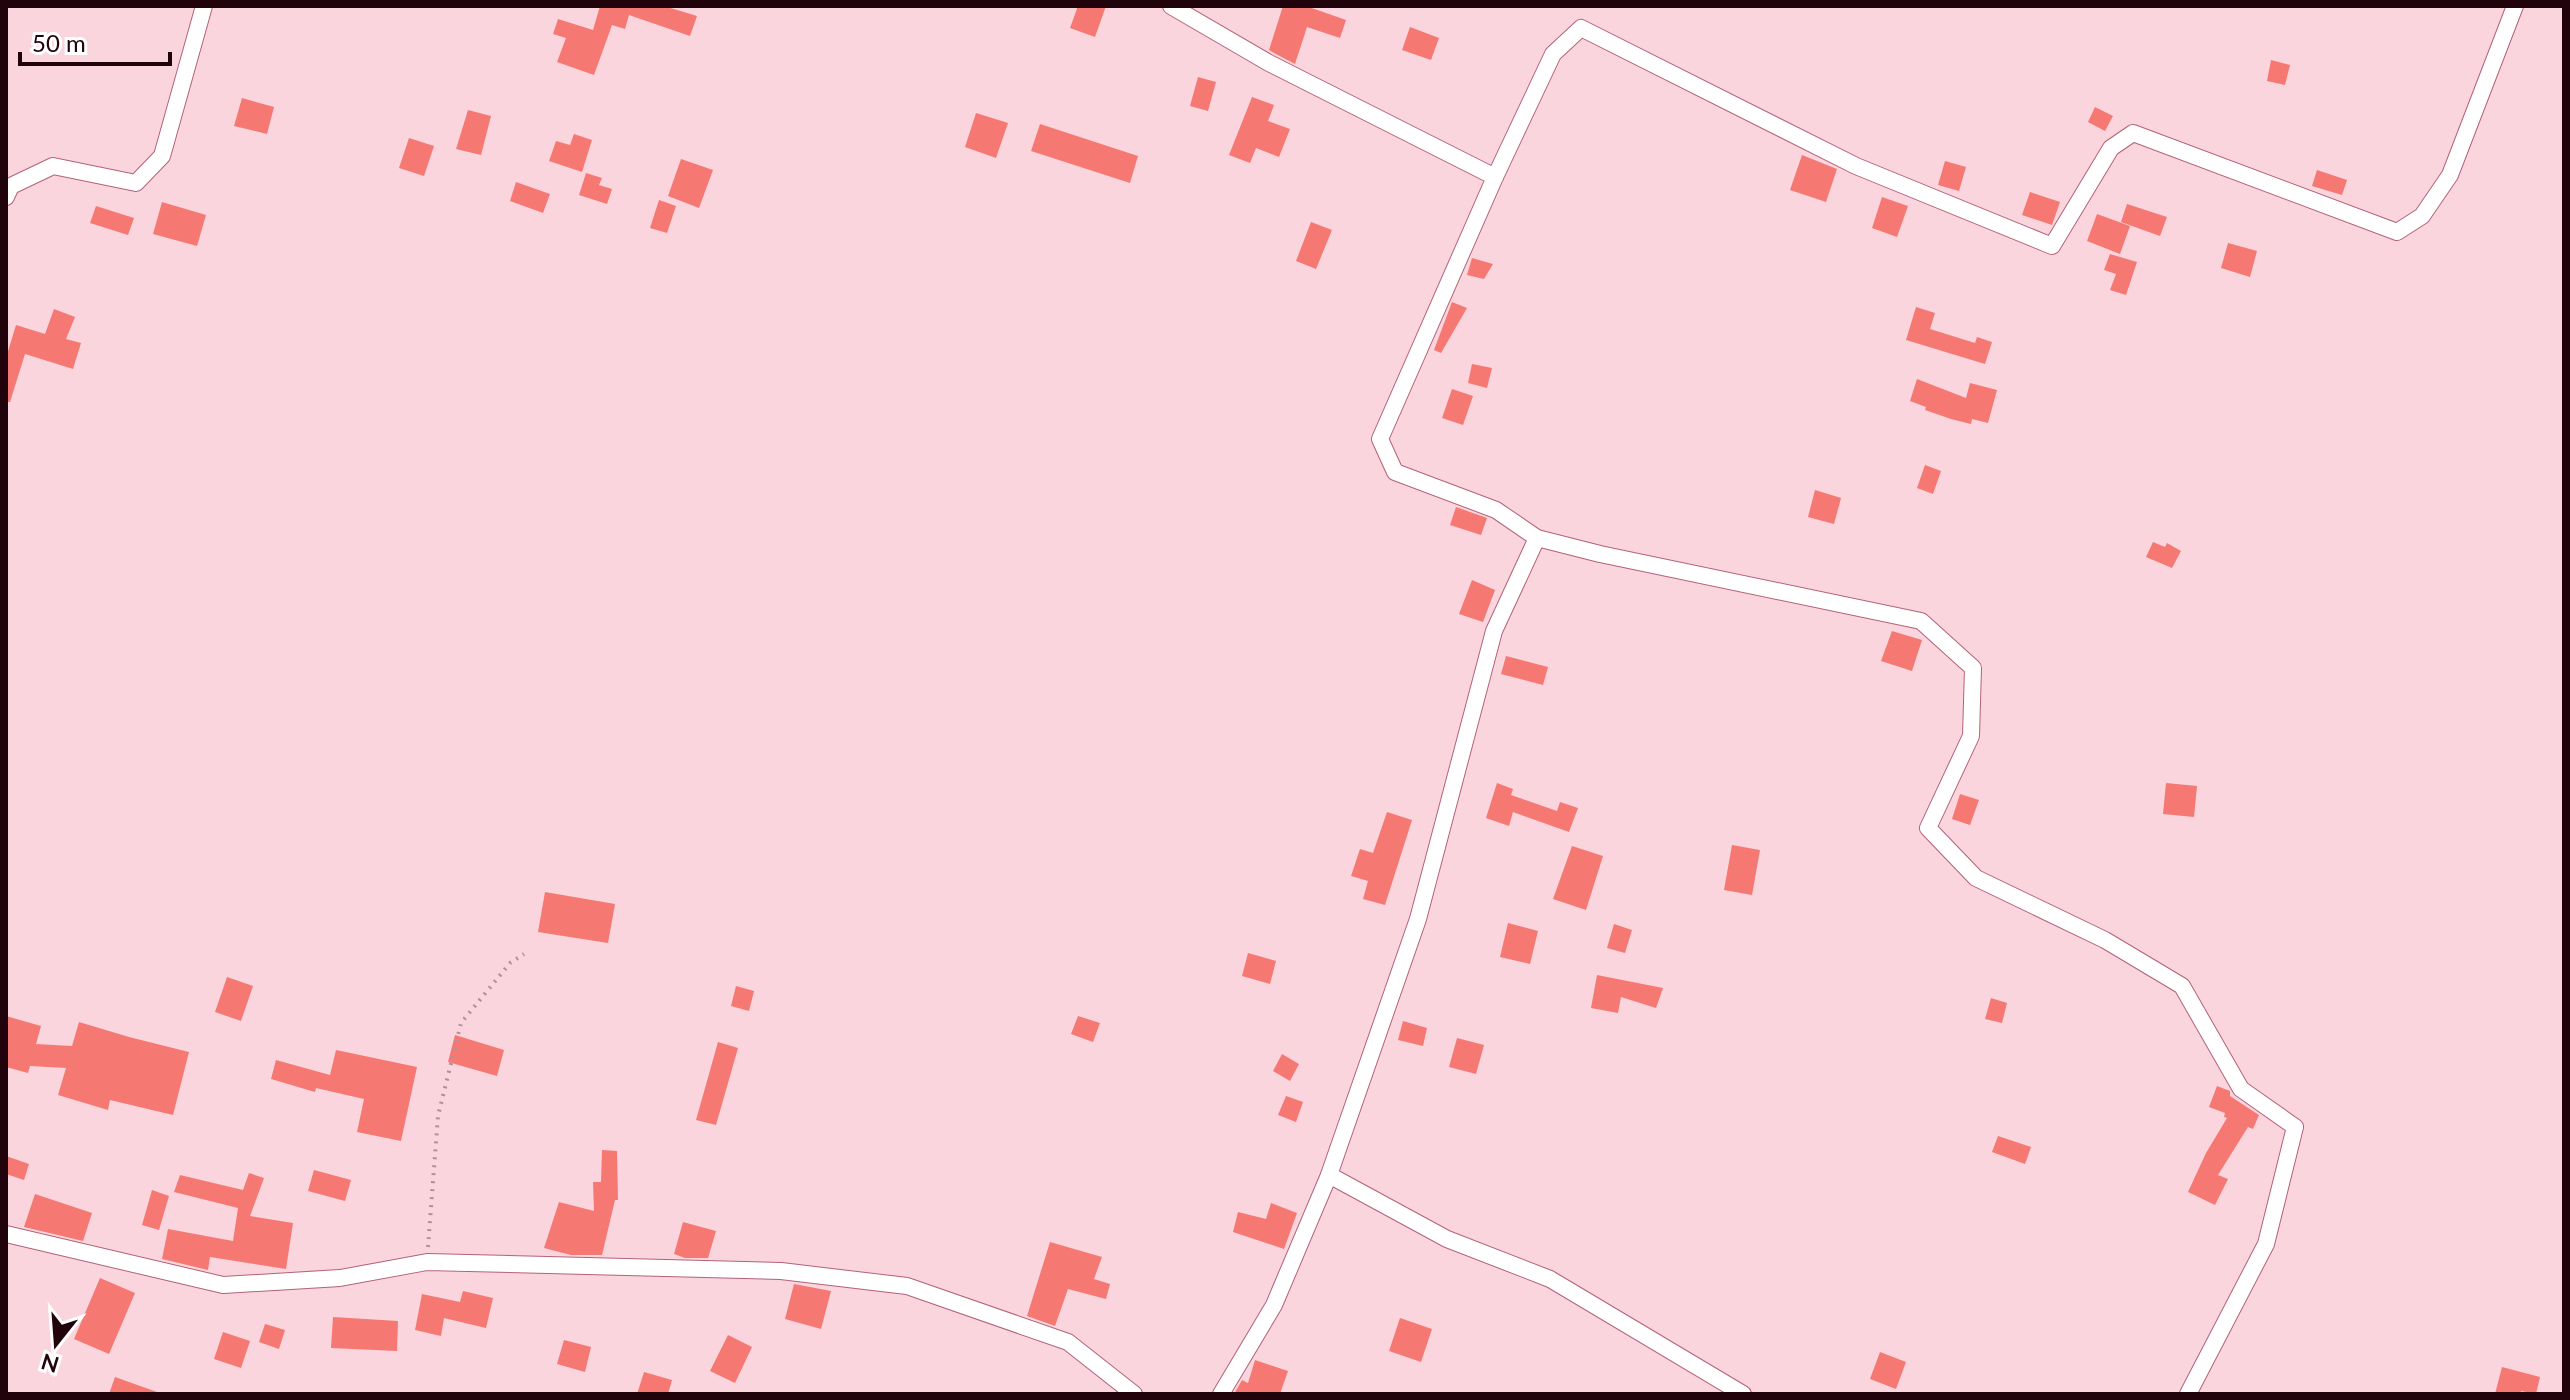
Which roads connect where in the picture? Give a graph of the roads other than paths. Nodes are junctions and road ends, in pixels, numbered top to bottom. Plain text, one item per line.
1 (204, 6) edge
2 (1171, 6) edge
3 (2515, 6) edge
4 (1495, 177) junction
5 (6, 197) edge
6 (1537, 538) junction
7 (1329, 1175) junction
8 (6, 1234) edge
9 (1134, 1394) edge
10 (1221, 1394) edge
11 (1743, 1394) edge
12 (2188, 1394) edge

1 - 5 street
2 - 4 street
3 - 4 street
4 - 6 street
6 - 7 street
6 - 12 street
7 - 10 street
7 - 11 street
8 - 9 street

